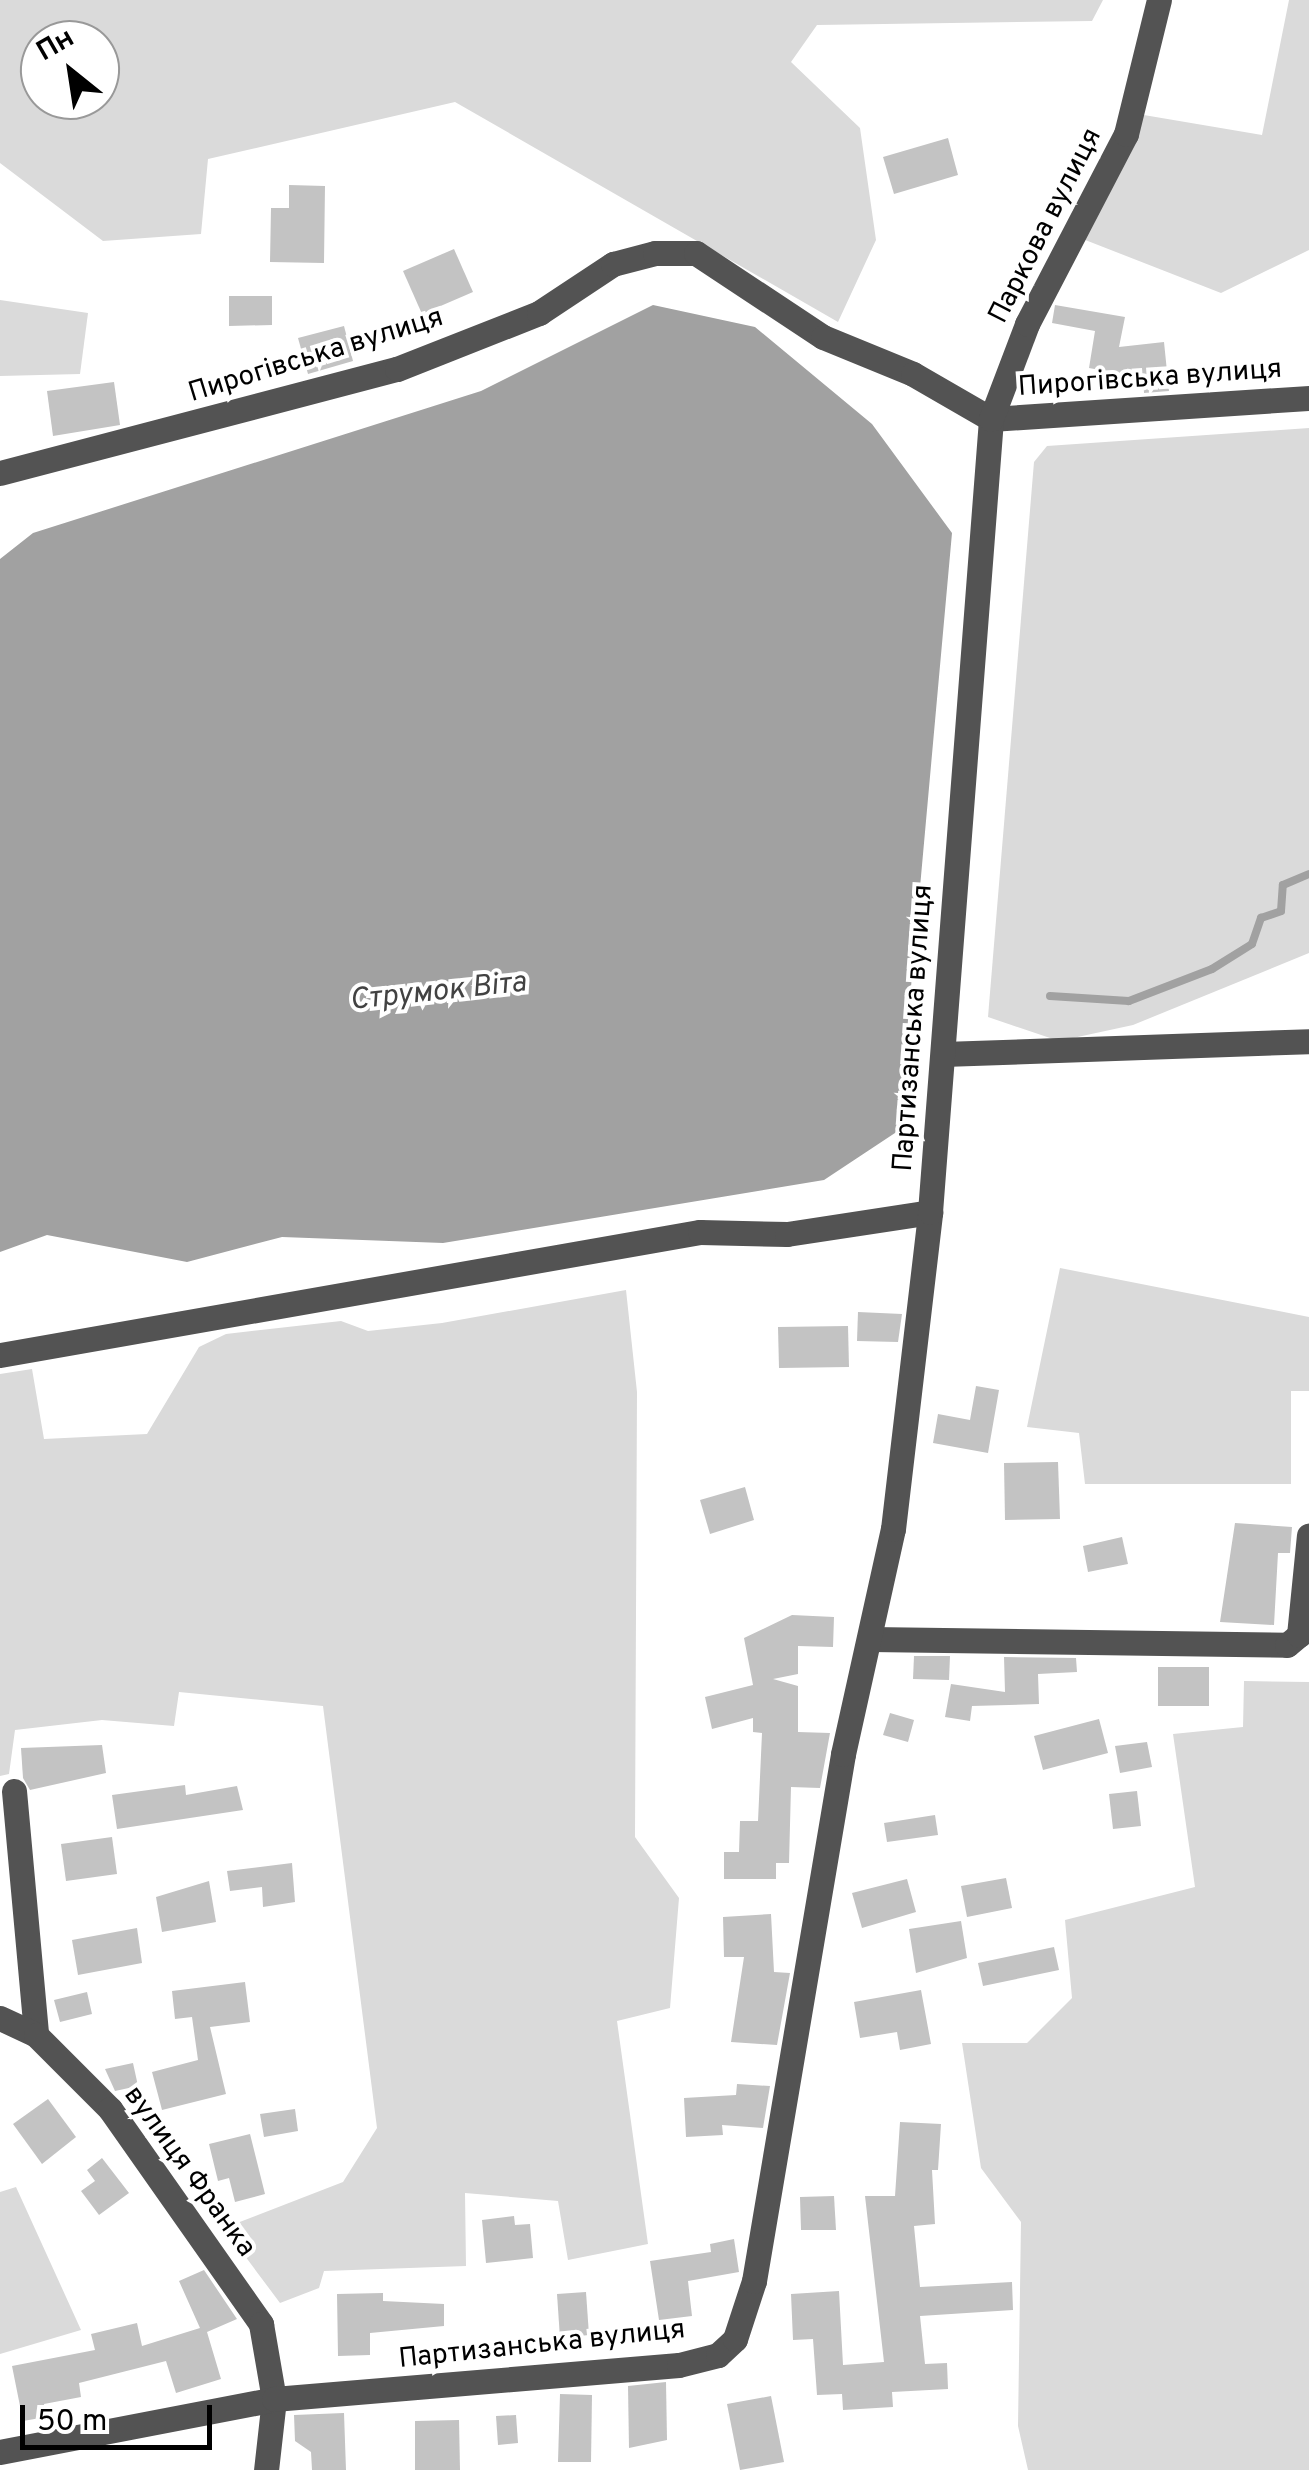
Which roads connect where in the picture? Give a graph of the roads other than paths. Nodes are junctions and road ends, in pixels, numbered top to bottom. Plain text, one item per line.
1 (1159, 0) edge
2 (1309, 398) edge
3 (992, 419) junction
4 (0, 474) edge
5 (1309, 1041) edge
6 (942, 1054) junction
7 (930, 1212) junction
8 (0, 1355) edge
9 (1309, 1535) edge
10 (870, 1639) junction
11 (14, 1791) dead end
12 (0, 2018) edge
13 (36, 2034) junction
14 (274, 2399) junction
15 (0, 2452) edge
16 (266, 2470) edge

1 - 3 street, Паркова вулиця
2 - 3 street, Пирогівська вулиця
3 - 4 street, Пирогівська вулиця
3 - 6 street, Партизанська вулиця
5 - 6 street
6 - 7 street, Партизанська вулиця
7 - 8 street
7 - 10 street, Партизанська вулиця
9 - 10 street
10 - 14 street, Партизанська вулиця
11 - 13 street
12 - 13 street, вулиця Франка
13 - 14 street, вулиця Франка
14 - 15 street, Партизанська вулиця
14 - 16 street, вулиця Франка

